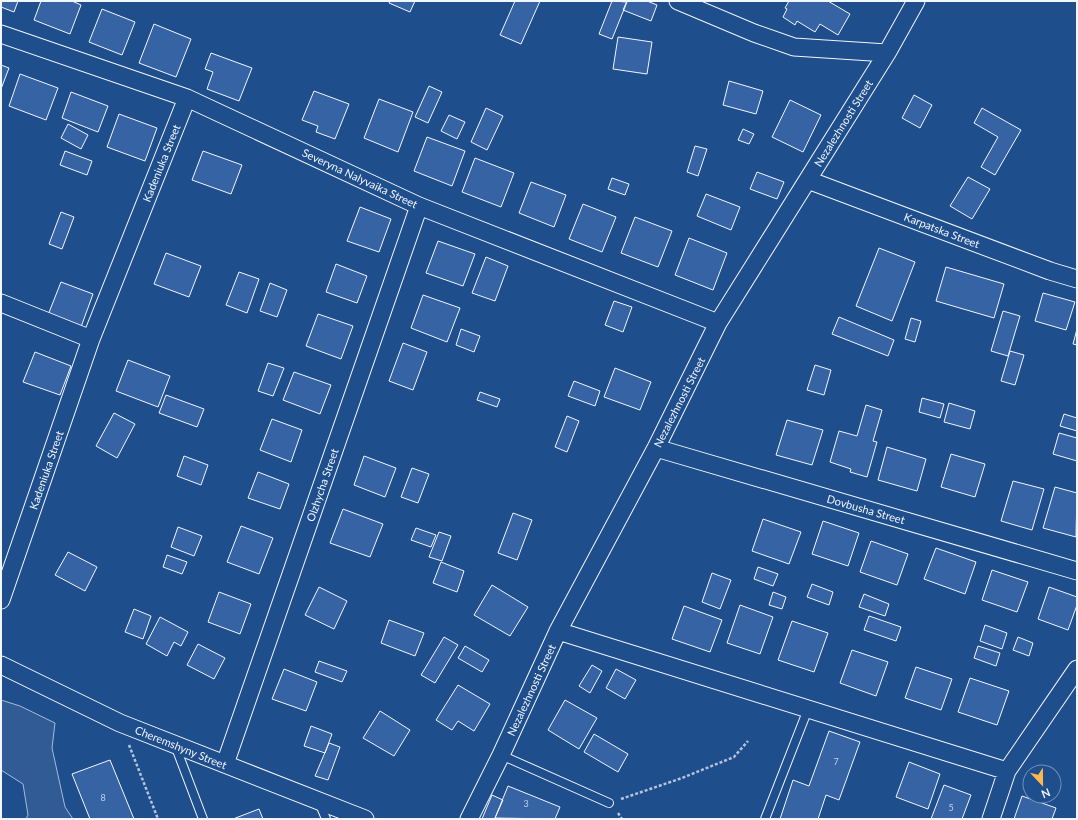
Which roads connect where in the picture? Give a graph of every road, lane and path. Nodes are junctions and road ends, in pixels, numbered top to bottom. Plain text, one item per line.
1 (678, 1) edge
2 (916, 1) edge
3 (1, 34) edge
4 (887, 53) junction
5 (187, 98) junction
6 (808, 180) junction
7 (419, 206) junction
8 (1077, 279) edge
9 (1, 303) edge
10 (718, 323) junction
11 (90, 339) junction
12 (656, 448) junction
13 (1077, 571) edge
14 (1, 600) edge
15 (558, 631) junction
16 (1, 665) edge
17 (1077, 669) edge
18 (808, 709) junction
19 (120, 723) junction
20 (748, 741) dead end
21 (175, 745) junction
22 (501, 755) junction
23 (225, 764) junction
24 (1007, 771) junction
25 (319, 801) junction
26 (610, 803) joint
27 (158, 819) edge
28 (203, 819) edge
29 (326, 819) edge
30 (365, 819) edge
31 (469, 819) edge
32 (765, 819) edge
33 (991, 819) edge

1 - 4 street
2 - 4 street, Nezalezhnosti Street
3 - 5 street, Severyna Nalyvaika Street
4 - 6 street, Nezalezhnosti Street
5 - 7 street, Severyna Nalyvaika Street
5 - 11 street, Kadeniuka Street
6 - 8 street, Karpatska Street
6 - 10 street, Nezalezhnosti Street
7 - 10 street, Severyna Nalyvaika Street
7 - 23 street, Olzhycha Street
9 - 11 street
10 - 12 street, Nezalezhnosti Street
11 - 14 street, Kadeniuka Street
12 - 13 street, Dovbusha Street
12 - 15 street, Nezalezhnosti Street
15 - 18 street
15 - 22 street, Nezalezhnosti Street
16 - 19 street, Cheremshyny Street
17 - 24 street
18 - 24 street
18 - 32 lane
19 - 21 street, Cheremshyny Street
19 - 27 path
20 - 26 path
21 - 23 street, Cheremshyny Street
21 - 28 lane
22 - 26 lane
22 - 31 street, Nezalezhnosti Street
23 - 25 street, Cheremshyny Street
24 - 33 street
25 - 29 lane
25 - 30 street, Cheremshyny Street

